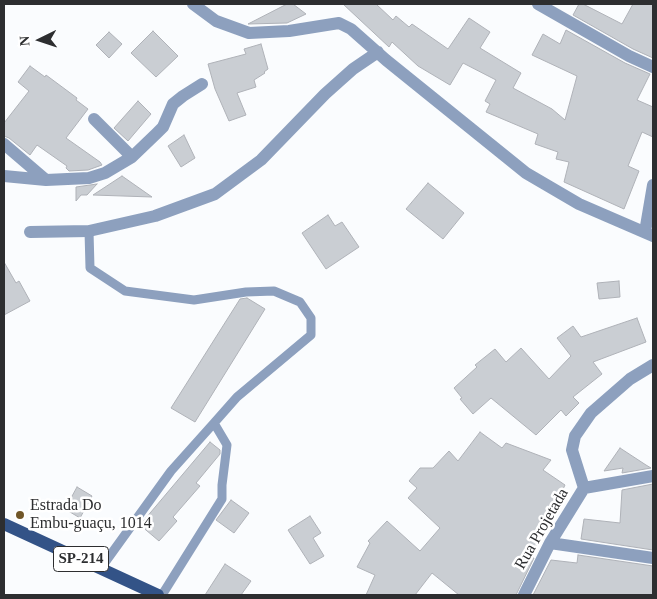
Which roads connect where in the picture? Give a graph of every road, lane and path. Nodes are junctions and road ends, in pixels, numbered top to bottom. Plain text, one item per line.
1 (538, 4) edge
2 (198, 5) edge
3 (378, 52) junction
4 (653, 66) edge
5 (202, 84) dead end
6 (94, 119) dead end
7 (4, 144) edge
8 (132, 157) junction
9 (4, 176) edge
10 (46, 180) junction
11 (653, 185) edge
12 (89, 231) junction
13 (30, 232) dead end
14 (649, 234) edge
15 (653, 365) edge
16 (214, 423) junction
17 (653, 476) edge
18 (584, 488) junction
19 (4, 524) edge
20 (550, 543) junction
21 (653, 558) edge
22 (101, 568) junction
23 (158, 595) edge
24 (162, 595) edge
25 (524, 595) edge

1 - 4 street
2 - 3 street
3 - 12 street
3 - 14 street
5 - 8 street
6 - 8 street
7 - 10 street
8 - 10 street
9 - 10 street
11 - 14 street
12 - 13 street
12 - 16 lane
15 - 18 street
16 - 22 lane
16 - 24 lane
17 - 18 street, Rua Projetada
18 - 20 street, Rua Projetada
19 - 22 main road, SP-214
20 - 21 street
20 - 25 street, Rua Projetada
22 - 23 main road, SP-214

